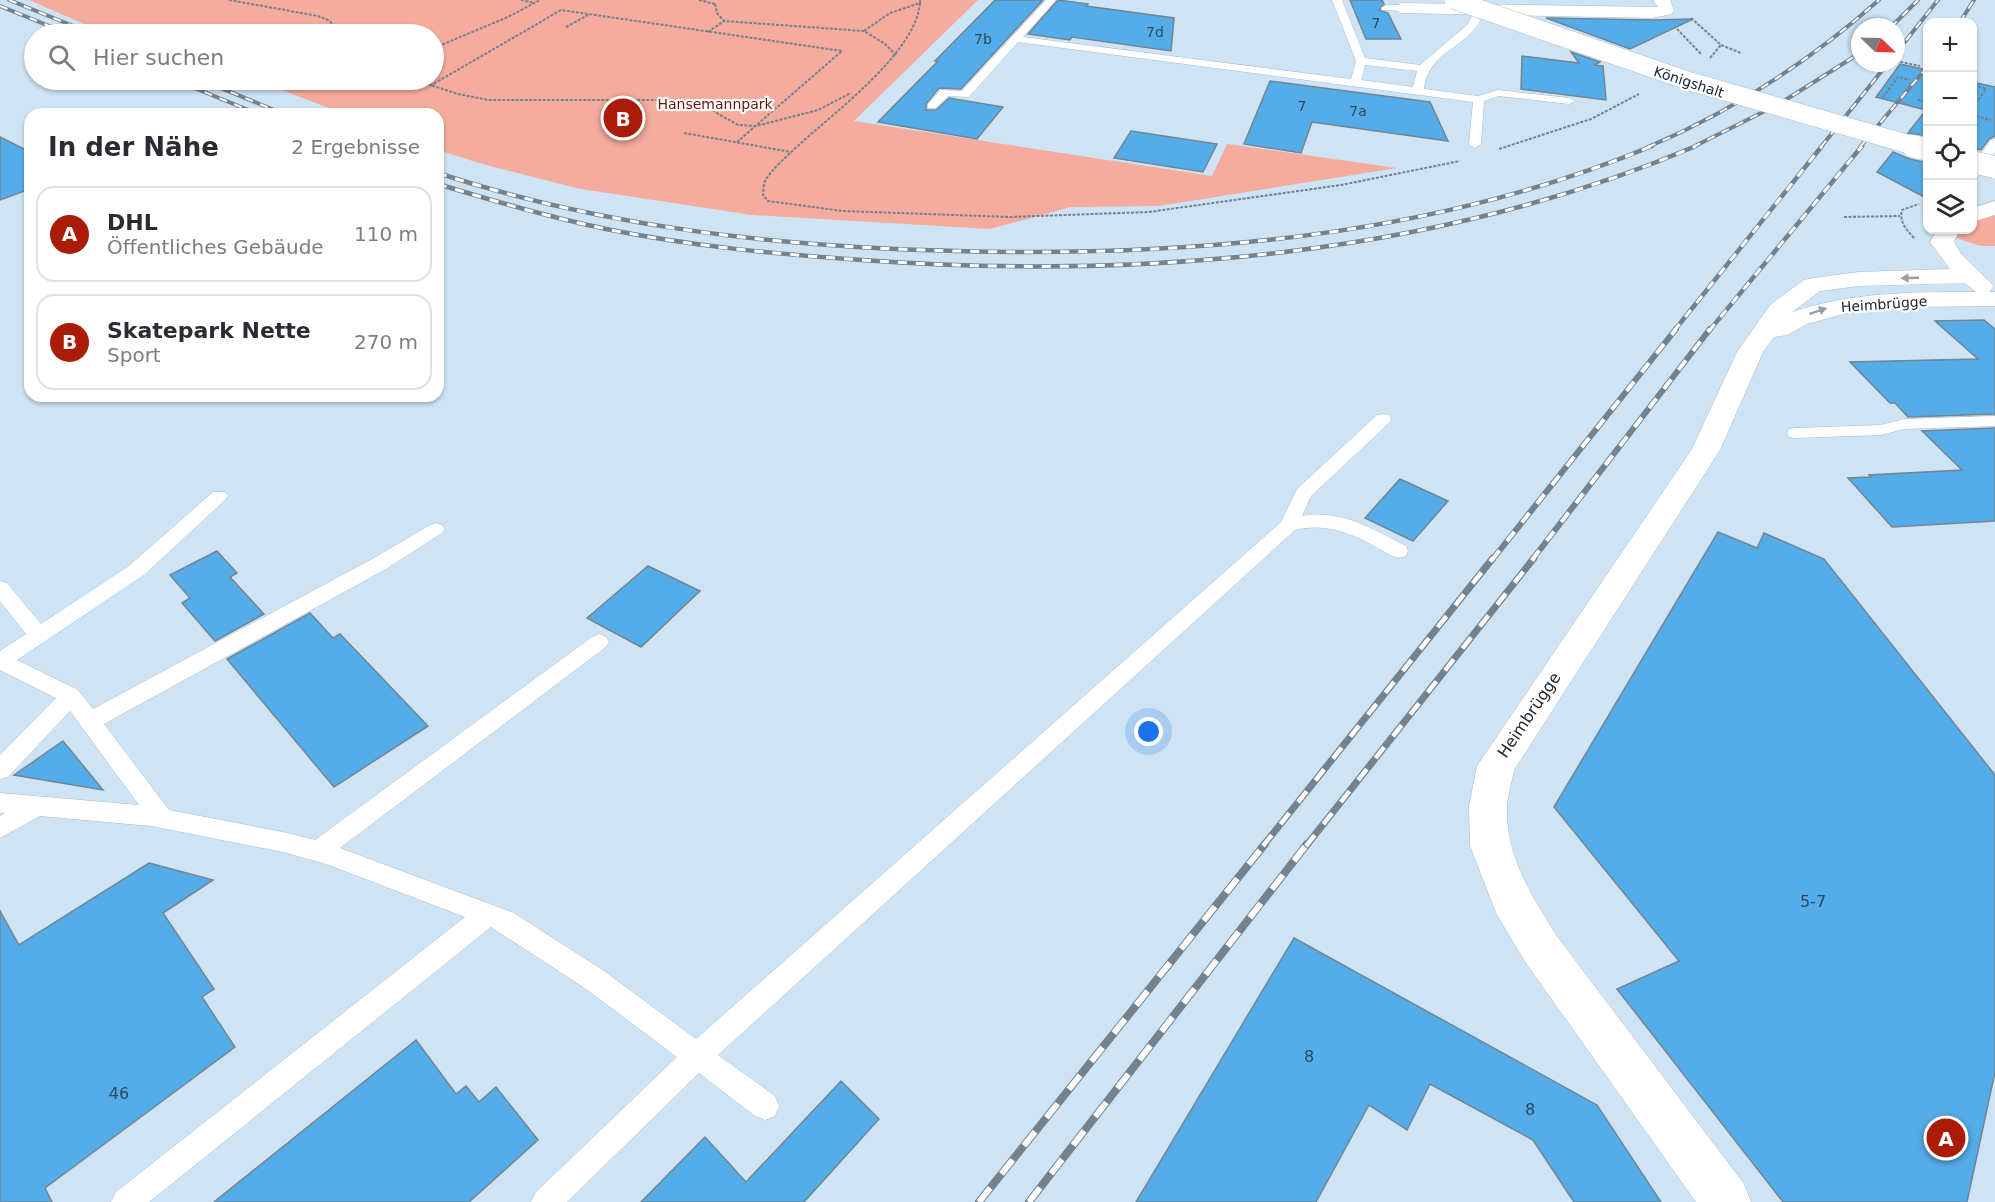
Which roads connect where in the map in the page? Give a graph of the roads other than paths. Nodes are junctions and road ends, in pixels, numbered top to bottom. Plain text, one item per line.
1 (1051, 0) edge
2 (1454, 0) edge
3 (1338, 3) edge
4 (1663, 6) edge
5 (1353, 7) dead end
6 (1394, 8) dead end
7 (1475, 10) junction
8 (1016, 39) junction
9 (1360, 61) junction
10 (1423, 69) junction
11 (1355, 83) junction
12 (1418, 91) junction
13 (1479, 99) junction
14 (1569, 101) dead end
15 (932, 106) dead end
16 (1995, 143) edge
17 (1475, 144) dead end
18 (1923, 149) edge
19 (1977, 163) edge
20 (1995, 167) edge
21 (1977, 169) edge
22 (1995, 208) edge
23 (1977, 213) edge
24 (1946, 234) edge
25 (1969, 276) junction
26 (1995, 297) edge
27 (1750, 352) junction
28 (1383, 419) dead end
29 (1995, 421) edge
30 (1795, 433) dead end
31 (219, 496) dead end
32 (1289, 525) junction
33 (436, 529) dead end
34 (1399, 551) dead end
35 (0, 588) edge
36 (39, 636) junction
37 (599, 642) dead end
38 (1, 660) edge
39 (71, 696) junction
40 (90, 721) junction
41 (0, 770) edge
42 (0, 803) edge
43 (38, 806) junction
44 (162, 818) junction
45 (0, 828) edge
46 (317, 852) junction
47 (488, 914) junction
48 (697, 1056) junction
49 (765, 1106) dead end
50 (126, 1202) edge
51 (546, 1202) edge
52 (1726, 1202) edge

1 - 8 lane
2 - 18 street, Königshalt, bridge
3 - 5 lane
3 - 9 lane
4 - 7 street
6 - 7 street
7 - 10 lane
8 - 11 lane
8 - 15 lane
9 - 10 lane
9 - 11 lane
10 - 12 lane
11 - 12 lane
12 - 13 lane
13 - 14 lane
13 - 17 lane
16 - 21 lane
19 - 20 street, bridge
22 - 23 street
24 - 25 street
25 - 26 street
25 -> 27 street, Heimbrügge
27 -> 26 street, Heimbrügge
27 - 52 street, Heimbrügge
28 - 32 lane
29 - 30 lane
31 - 36 lane
32 - 34 lane
32 - 48 lane
33 - 40 lane
35 - 36 lane
36 - 38 lane
37 - 46 lane
38 - 39 lane
39 - 40 lane
39 - 41 lane
40 - 44 lane
42 - 43 lane
43 - 44 lane
43 - 45 lane
44 - 46 lane
46 - 47 lane
47 - 48 lane
47 - 50 lane
48 - 49 lane
48 - 51 lane

